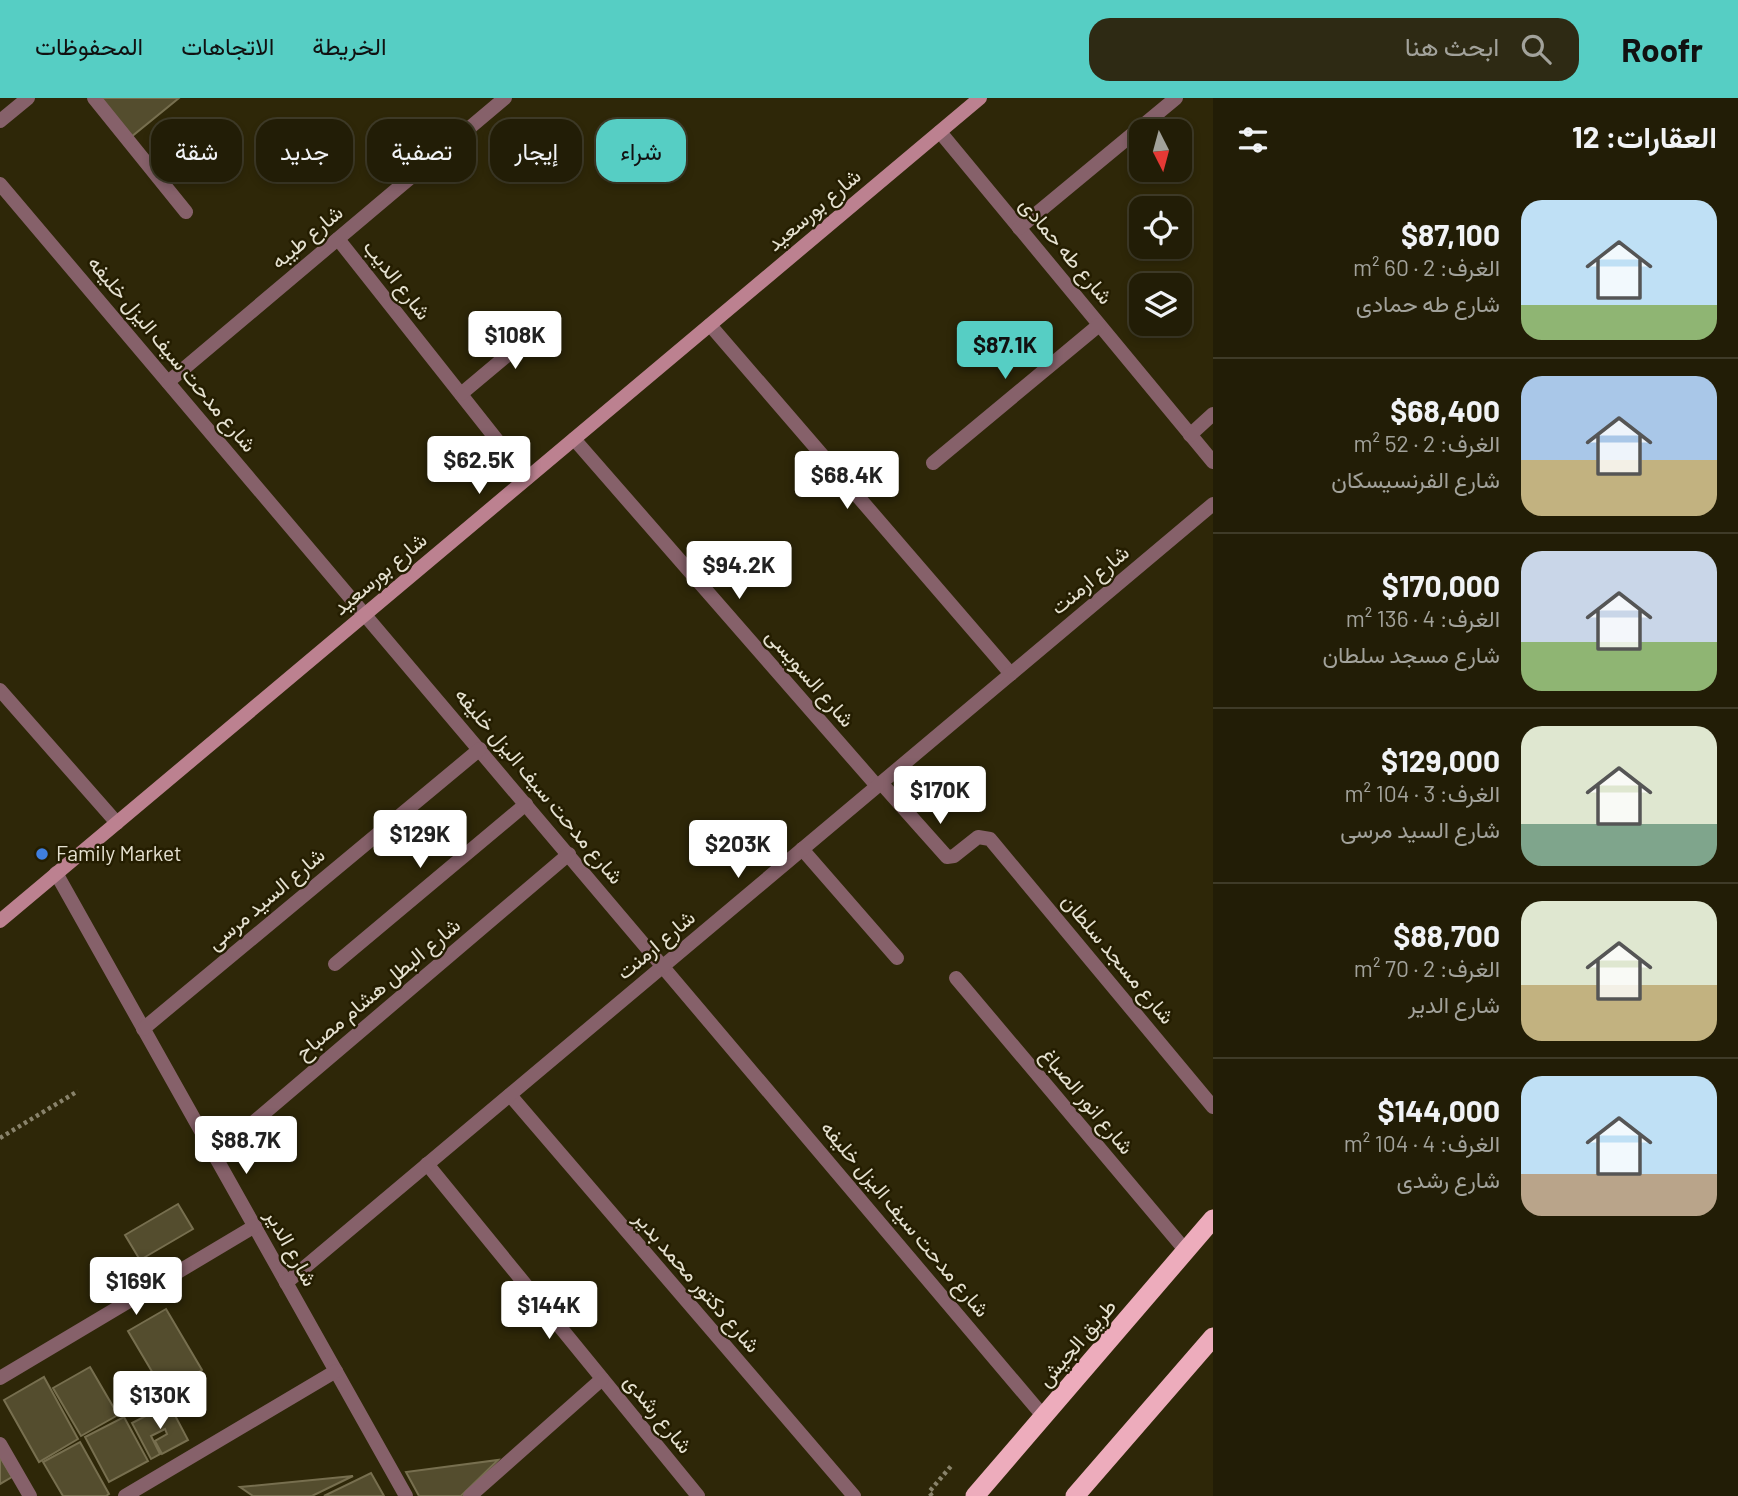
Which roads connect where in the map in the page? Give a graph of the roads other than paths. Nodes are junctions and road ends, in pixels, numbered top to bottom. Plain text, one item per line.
1 (28, 98) edge
2 (94, 98) edge
3 (505, 98) edge
4 (980, 98) edge
5 (1176, 98) edge
6 (0, 121) edge
7 (940, 132) junction
8 (0, 184) edge
9 (187, 212) dead end
10 (1019, 228) junction
11 (338, 239) junction
12 (547, 322) dead end
13 (710, 325) junction
14 (1099, 325) junction
15 (168, 382) junction
16 (461, 394) junction
17 (1213, 414) edge
18 (1190, 435) junction
19 (574, 439) junction
20 (1213, 462) edge
21 (933, 463) dead end
22 (527, 478) junction
23 (1213, 504) edge
24 (365, 614) junction
25 (1011, 674) junction
26 (0, 690) edge
27 (480, 749) junction
28 (879, 785) junction
29 (526, 804) junction
30 (117, 823) junction
31 (990, 839) joint
32 (802, 849) junction
33 (569, 854) junction
34 (56, 873) junction
35 (0, 921) edge
36 (897, 958) dead end
37 (335, 964) dead end
38 (663, 965) junction
39 (957, 978) dead end
40 (143, 1028) junction
41 (510, 1095) junction
42 (1213, 1107) edge
43 (215, 1155) junction
44 (427, 1164) junction
45 (1213, 1219) edge
46 (255, 1226) junction
47 (1186, 1251) junction
48 (286, 1283) junction
49 (1213, 1337) edge
50 (336, 1371) junction
51 (0, 1378) edge
52 (602, 1379) junction
53 (1044, 1416) junction
54 (0, 1444) edge
55 (30, 1496) edge
56 (125, 1496) edge
57 (406, 1496) edge
58 (470, 1496) edge
59 (698, 1496) edge
60 (854, 1496) edge
61 (975, 1496) edge
62 (1075, 1496) edge

1 - 6 street
2 - 9 street
3 - 11 street, شارع طيبه
4 - 7 main road, شارع بورسعيد
5 - 10 street
7 - 10 street, شارع طه حمادى
7 - 13 main road, شارع بورسعيد
8 - 15 street, شارع مدحت سيف اليزل خليفه
10 - 14 street, شارع طه حمادى
11 - 15 street, شارع طيبه
11 - 16 street, شارع الديب
12 - 16 street
13 - 19 main road, شارع بورسعيد
13 - 25 street
14 - 18 street, شارع طه حمادى
14 - 21 street
15 - 24 street, شارع مدحت سيف اليزل خليفه
16 - 22 street, شارع الديب
17 - 18 street
18 - 20 street, شارع طه حمادى
19 - 22 main road, شارع بورسعيد
19 - 28 street, شارع السويسى
22 - 24 main road, شارع بورسعيد
23 - 25 street, شارع ارمنت
24 - 27 street, شارع مدحت سيف اليزل خليفه
24 - 30 main road, شارع بورسعيد
25 - 28 street, شارع ارمنت
26 - 30 street
27 - 29 street, شارع مدحت سيف اليزل خليفه
27 - 40 street, شارع السيد مرسى
28 - 31 street, شارع السويسى
28 - 32 street, شارع ارمنت
29 - 33 street, شارع مدحت سيف اليزل خليفه
29 - 37 street
30 - 34 main road, شارع بورسعيد
31 - 42 street, شارع مسجد سلطان
32 - 36 street
32 - 38 street, شارع ارمنت
33 - 38 street, شارع مدحت سيف اليزل خليفه
33 - 43 street, شارع البطل هشام مصباح
34 - 35 main road, شارع بورسعيد
34 - 40 street, شارع الدير
38 - 41 street, شارع ارمنت
38 - 53 street, شارع مدحت سيف اليزل خليفه
39 - 47 street, شارع انور الصباغ
40 - 43 street, شارع الدير
41 - 44 street, شارع ارمنت
41 - 60 street, شارع دكتور محمد بدير
43 - 46 street, شارع الدير
44 - 48 street, شارع ارمنت
44 - 52 street, شارع رشدى
45 - 47 highway, طريق الجيش
46 - 48 street, شارع الدير
46 - 51 street
47 - 53 highway, طريق الجيش
48 - 50 street, شارع الدير
49 - 62 highway
50 - 56 street
50 - 57 street, شارع الدير
52 - 58 street
52 - 59 street, شارع رشدى
53 - 61 highway, طريق الجيش
54 - 55 street

